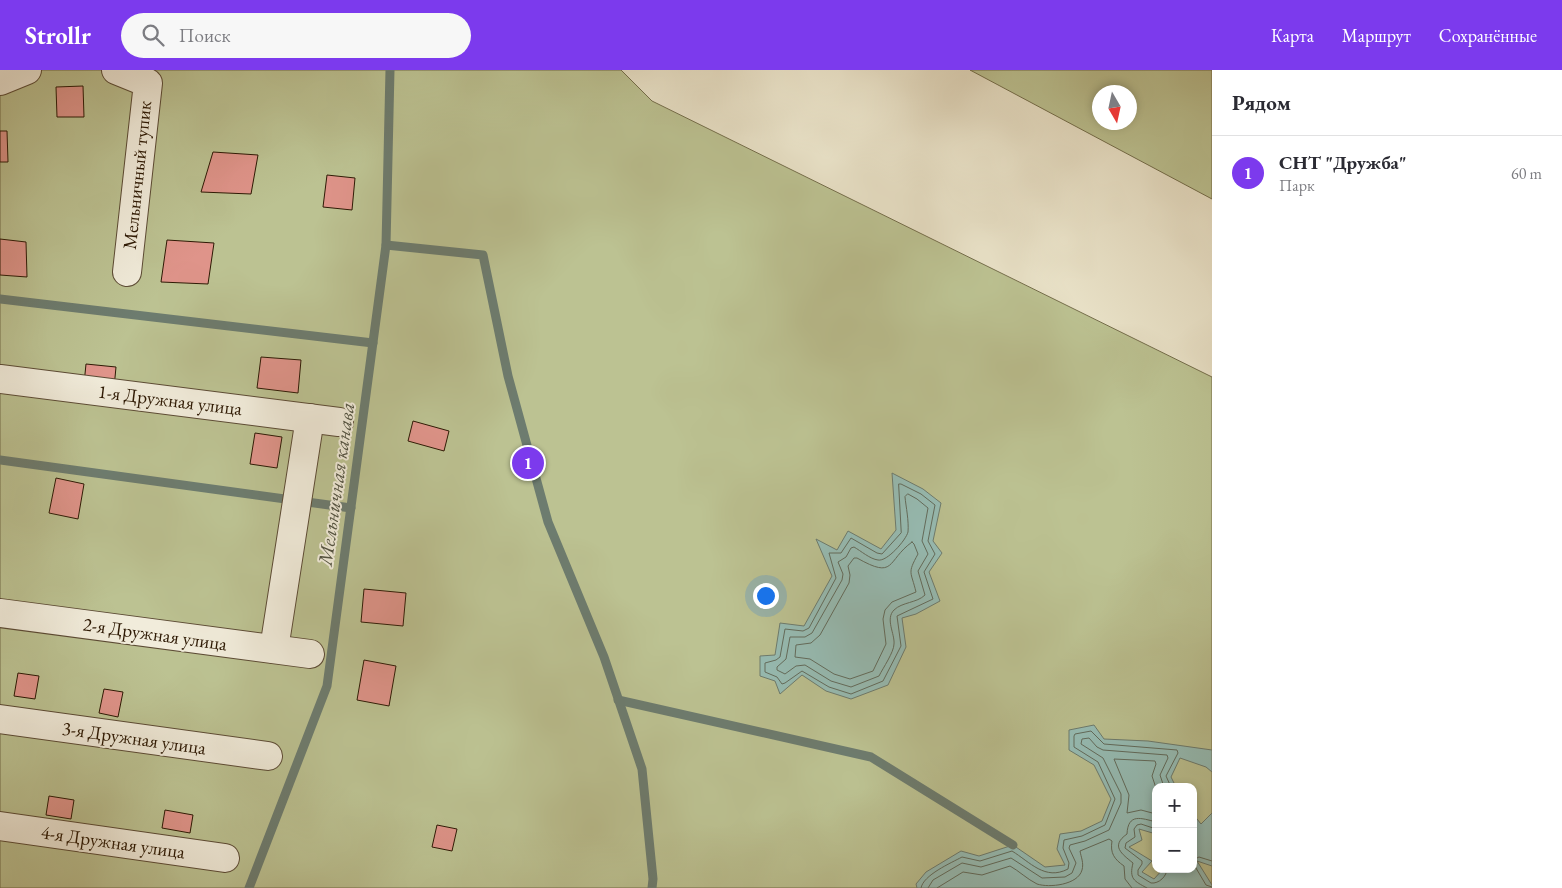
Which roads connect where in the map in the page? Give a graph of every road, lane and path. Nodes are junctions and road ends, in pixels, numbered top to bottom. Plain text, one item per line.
1 (27, 70) edge
2 (116, 70) edge
3 (0, 81) edge
4 (127, 272) dead end
5 (0, 379) edge
6 (310, 418) junction
7 (339, 422) dead end
8 (0, 613) edge
9 (274, 649) junction
10 (310, 654) dead end
11 (0, 719) edge
12 (268, 756) dead end
13 (0, 826) edge
14 (225, 858) dead end

1 - 3 lane
2 - 4 lane, Мельничный тупик
5 - 6 lane, 1-я Дружная улица
6 - 7 lane, 1-я Дружная улица
6 - 9 lane
8 - 9 lane, 2-я Дружная улица
9 - 10 lane, 2-я Дружная улица
11 - 12 lane, 3-я Дружная улица
13 - 14 lane, 4-я Дружная улица

